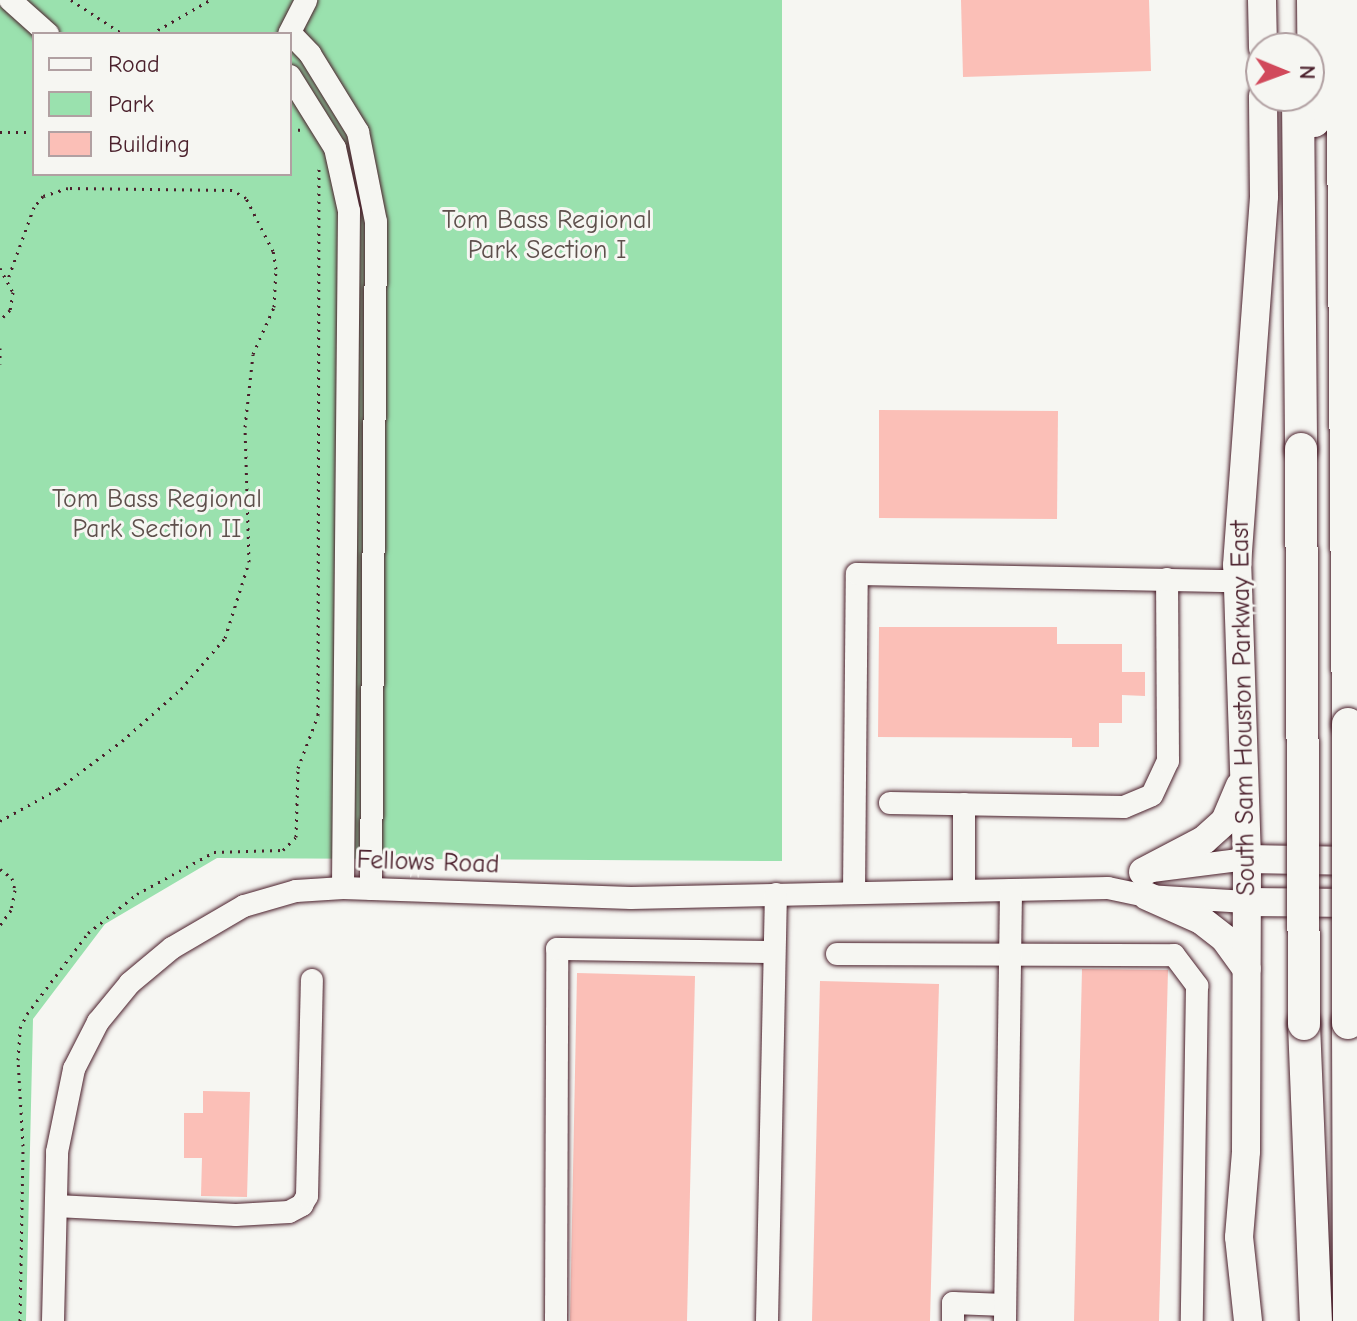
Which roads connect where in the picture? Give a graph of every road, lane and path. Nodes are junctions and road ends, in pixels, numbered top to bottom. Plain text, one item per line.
1 (10, 0) edge
2 (71, 0) edge
3 (210, 0) edge
4 (306, 0) edge
5 (1262, 0) edge
6 (1298, 0) edge
7 (1313, 0) edge
8 (1342, 0) edge
9 (46, 32) edge
10 (120, 32) edge
11 (154, 32) edge
12 (291, 32) edge
13 (1263, 32) edge
14 (1298, 32) edge
15 (292, 36) edge
16 (292, 79) edge
17 (1263, 112) edge
18 (1298, 112) edge
19 (292, 129) edge
20 (308, 131) dead end
21 (0, 132) edge
22 (32, 132) edge
23 (318, 161) dead end
24 (350, 238) junction
25 (375, 238) junction
26 (0, 268) edge
27 (8, 279) junction
28 (1346, 308) junction
29 (0, 320) edge
30 (0, 348) edge
31 (0, 364) edge
32 (347, 545) junction
33 (373, 546) junction
34 (1167, 579) junction
35 (1237, 581) junction
36 (1243, 778) junction
37 (890, 803) dead end
38 (964, 804) junction
39 (0, 821) edge
40 (1247, 859) junction
41 (1357, 861) edge
42 (0, 869) edge
43 (1145, 884) junction
44 (343, 888) junction
45 (371, 889) junction
46 (1011, 890) junction
47 (964, 891) junction
48 (854, 893) junction
49 (776, 894) junction
50 (1247, 902) junction
51 (1357, 903) edge
52 (0, 925) edge
53 (774, 952) junction
54 (1010, 953) junction
55 (837, 954) dead end
56 (1247, 969) junction
57 (312, 980) dead end
58 (56, 1206) junction
59 (1005, 1313) edge
60 (20, 1321) edge
61 (53, 1321) edge
62 (556, 1321) edge
63 (767, 1321) edge
64 (953, 1321) edge
65 (1192, 1321) edge
66 (1248, 1321) edge
67 (1316, 1321) edge
68 (1349, 1321) edge

1 - 9 street
2 - 10 path
3 - 11 path
4 - 12 street
5 - 13 main road
6 - 14 highway
7 - 28 highway
8 - 28 highway
15 - 25 street
16 - 24 street
17 - 35 main road, South Sam Houston Parkway East
18 - 67 highway, bridge
19 - 20 path
21 - 22 path
23 - 60 path
24 - 25 street
24 - 32 street
25 - 33 street
26 - 27 path
27 - 29 path
27 - 39 path
28 - 68 highway, bridge
30 - 31 path
32 - 33 street
32 - 44 street
33 - 45 street
34 - 35 street
34 - 38 street
34 - 48 street
35 - 36 main road, South Sam Houston Parkway East
36 - 40 main road, South Sam Houston Parkway East
36 - 43 main road
37 - 38 street
38 - 47 street
40 - 41 main road
40 - 43 street, Fellows Road
40 - 50 main road, South Sam Houston Parkway East
42 - 52 path
43 - 46 street, Fellows Road
43 - 50 street, Fellows Road
43 - 56 main road
44 - 45 street, Fellows Road
44 - 58 street, Fellows Road
45 - 49 street, Fellows Road
46 - 47 street, Fellows Road
46 - 54 street
47 - 48 street, Fellows Road
48 - 49 street, Fellows Road
49 - 53 street
50 - 51 main road
50 - 56 main road, South Sam Houston Parkway East
53 - 62 street
53 - 63 street
54 - 55 street
54 - 59 street
54 - 65 street
56 - 66 main road, South Sam Houston Parkway East
57 - 58 street
58 - 61 street, Fellows Road
59 - 64 street

